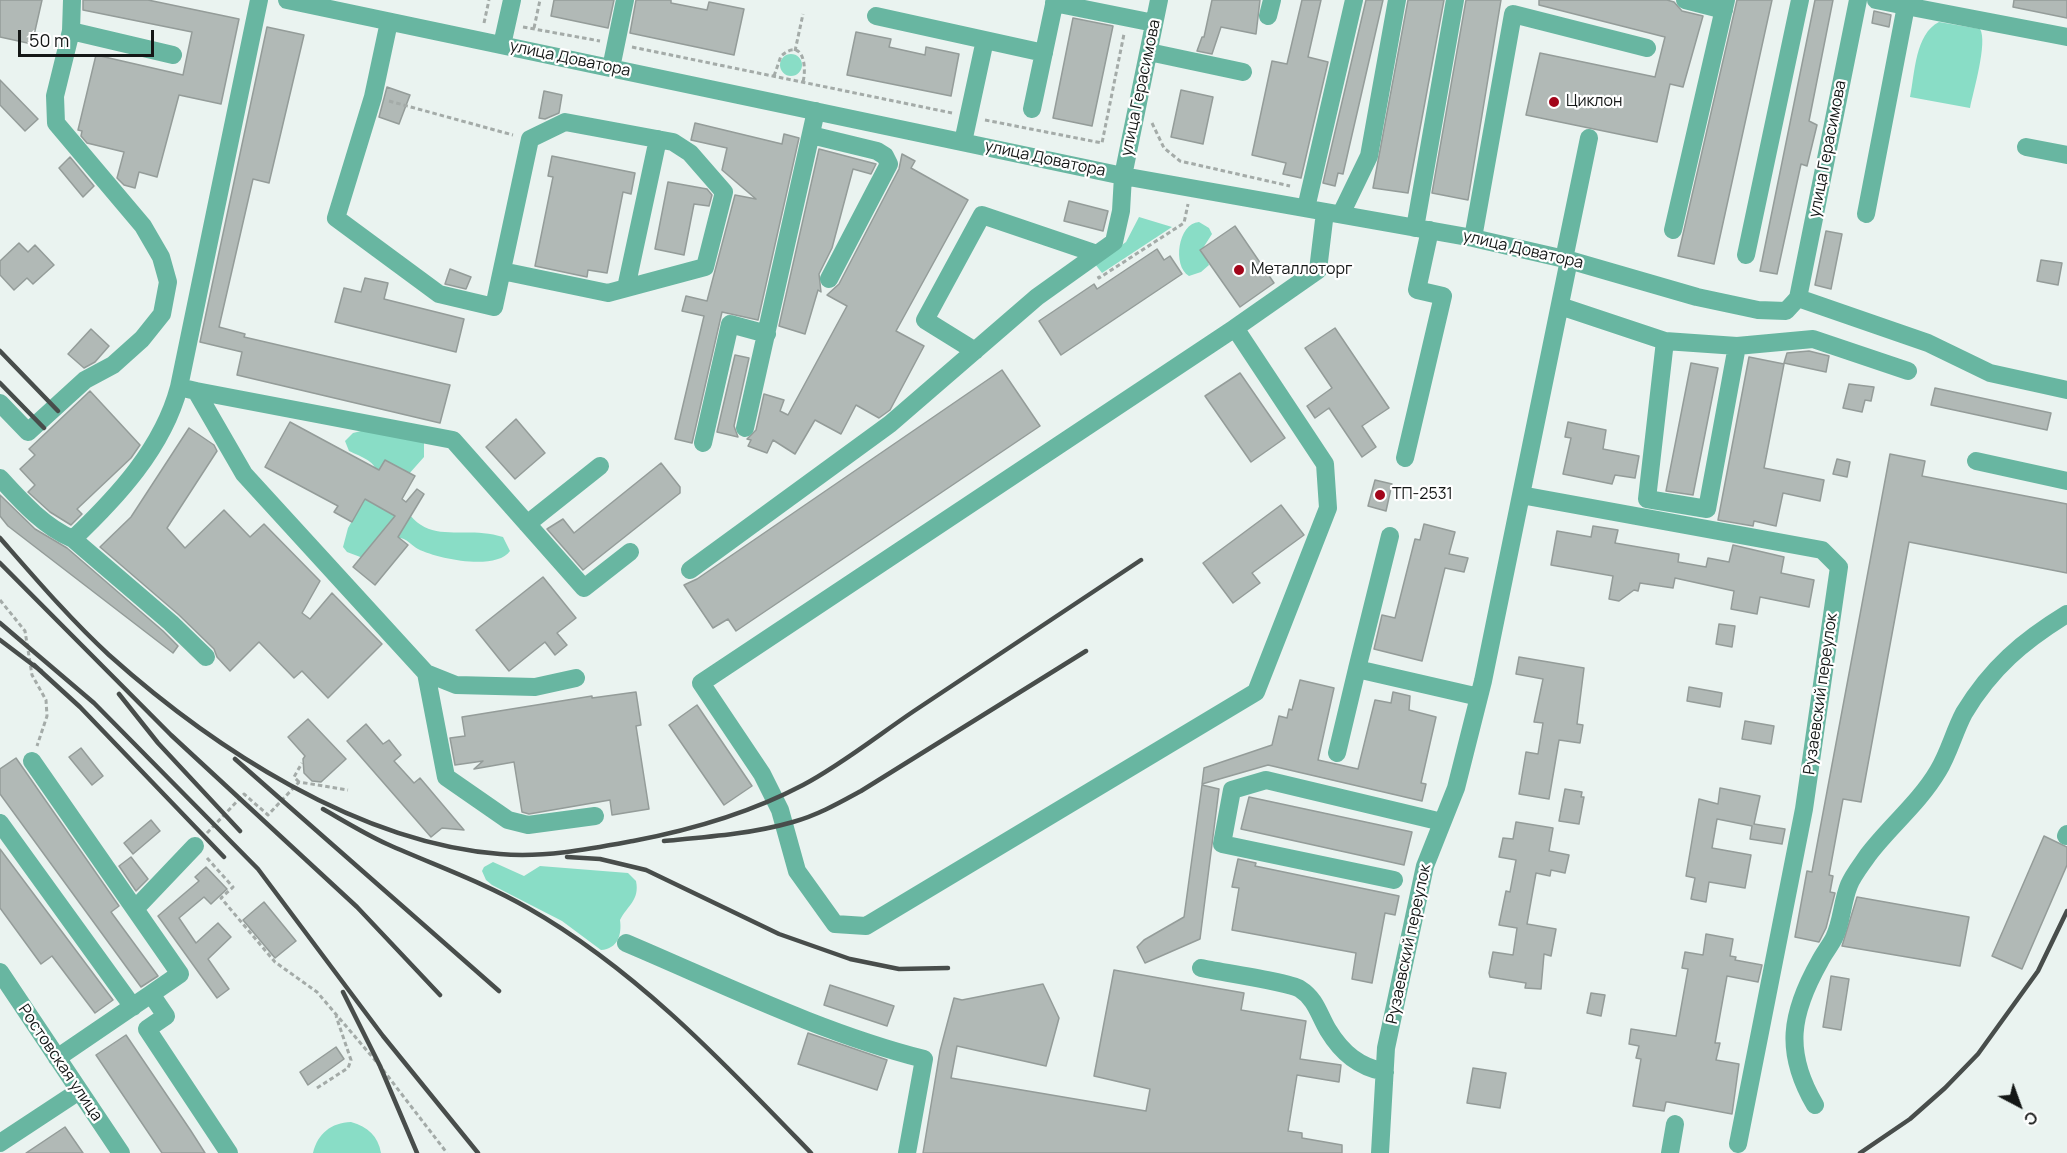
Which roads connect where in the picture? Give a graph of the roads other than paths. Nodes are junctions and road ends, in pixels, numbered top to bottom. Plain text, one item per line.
1 (72, 0) edge
2 (260, 0) edge
3 (287, 0) edge
4 (512, 0) edge
5 (625, 0) edge
6 (1159, 0) edge
7 (1354, 0) edge
8 (1396, 0) edge
9 (1455, 0) edge
10 (1685, 0) edge
11 (1800, 0) edge
12 (1858, 0) edge
13 (1876, 0) edge
14 (1054, 1) edge
15 (1725, 5) edge
16 (1906, 6) junction
17 (876, 16) dead end
18 (389, 21) junction
19 (1154, 23) junction
20 (71, 31) junction
21 (2067, 37) edge
22 (985, 40) junction
23 (502, 45) junction
24 (1647, 48) dead end
25 (1149, 52) junction
26 (1044, 53) junction
27 (173, 55) dead end
28 (611, 68) junction
29 (1243, 72) dead end
30 (1032, 109) dead end
31 (816, 111) junction
32 (811, 135) junction
33 (1589, 138) dead end
34 (658, 139) junction
35 (963, 142) junction
36 (2026, 147) dead end
37 (2067, 155) edge
38 (1123, 176) junction
39 (1306, 208) junction
40 (1333, 213) junction
41 (1866, 214) dead end
42 (1422, 229) junction
43 (1673, 230) dead end
44 (1473, 238) junction
45 (1746, 255) dead end
46 (1567, 260) junction
47 (1095, 261) junction
48 (502, 271) junction
49 (829, 279) dead end
50 (626, 288) junction
51 (1798, 298) junction
52 (1560, 306) junction
53 (1234, 328) junction
54 (767, 334) junction
55 (1665, 341) junction
56 (1737, 346) junction
57 (975, 351) junction
58 (1908, 371) dead end
59 (187, 389) junction
60 (2067, 390) edge
61 (0, 403) edge
62 (745, 429) dead end
63 (702, 442) dead end
64 (1405, 458) dead end
65 (1976, 461) dead end
66 (600, 466) dead end
67 (0, 478) edge
68 (2067, 481) edge
69 (1521, 495) junction
70 (527, 524) junction
71 (1390, 536) dead end
72 (73, 539) junction
73 (630, 552) dead end
74 (690, 570) dead end
75 (2067, 614) edge
76 (206, 657) dead end
77 (1358, 669) junction
78 (426, 674) junction
79 (576, 678) dead end
80 (1479, 697) junction
81 (1336, 753) dead end
82 (33, 761) road end
83 (595, 816) dead end
84 (1442, 822) junction
85 (0, 823) edge
86 (195, 846) road end
87 (1394, 880) dead end
88 (135, 909) junction
89 (626, 943) dead end
90 (1201, 968) dead end
91 (0, 972) edge
92 (151, 994) junction
93 (133, 1006) junction
94 (57, 1058) junction
95 (1385, 1072) junction
96 (79, 1091) junction
97 (1815, 1105) dead end
98 (1675, 1124) dead end
99 (1738, 1144) dead end
100 (4, 1146) edge
101 (121, 1153) edge
102 (229, 1153) edge
103 (908, 1153) edge
104 (1380, 1153) edge
105 (1670, 1153) edge

1 - 20 street
2 - 59 street
3 - 18 street, улица Доватора
4 - 23 street
5 - 28 street
6 - 19 street, улица Герасимова
7 - 39 street
8 - 40 street
9 - 42 street
10 - 15 street
11 - 45 street
12 - 51 street, улица Герасимова
13 - 16 street
14 - 19 street
14 - 26 street
15 - 43 street
16 - 21 street
16 - 41 street
17 - 22 street
18 - 23 street, улица Доватора
18 - 48 street
19 - 25 street, улица Герасимова
20 - 27 street
20 - 61 street
22 - 26 street
22 - 35 street
23 - 28 street, улица Доватора
24 - 44 street
25 - 29 street
25 - 38 street, улица Герасимова
26 - 30 street
28 - 31 street, улица Доватора
31 - 32 street
31 - 35 street, улица Доватора
32 - 49 street
32 - 54 street
33 - 46 street, Рузаевский переулок
34 - 48 street
34 - 50 street
34 - 50 street
35 - 38 street, улица Доватора
36 - 37 street
38 - 39 street, улица Доватора
38 - 47 street, улица Герасимова
39 - 40 street, улица Доватора
40 - 42 street, улица Доватора
40 - 53 street
42 - 44 street, улица Доватора
42 - 64 street
44 - 46 street, улица Доватора
46 - 51 street, улица Доватора
46 - 52 street, Рузаевский переулок
47 - 57 street, улица Герасимова
47 - 57 street
48 - 50 street
51 - 60 street
52 - 55 street
52 - 69 street, Рузаевский переулок
53 - 53 street
54 - 62 street
54 - 63 street
55 - 56 street
55 - 56 street
56 - 58 street
57 - 74 street, улица Герасимова
59 - 70 street
59 - 72 street
59 - 78 street
65 - 68 street
66 - 70 street
67 - 72 street
69 - 80 street, Рузаевский переулок
69 - 99 street, Рузаевский переулок
70 - 73 street
71 - 77 street
72 - 76 street
75 - 97 street
77 - 80 street
77 - 81 street
78 - 79 street
78 - 83 street
80 - 84 street, Рузаевский переулок
82 - 88 street
84 - 87 street
84 - 95 street, Рузаевский переулок
85 - 93 street
86 - 88 street
88 - 92 street
89 - 103 street
90 - 95 street
91 - 94 street, Ростовская улица
92 - 93 street
92 - 102 street
93 - 94 street
94 - 96 street, Ростовская улица
95 - 104 street, Рузаевский переулок
96 - 100 street
96 - 101 street, Ростовская улица
98 - 105 street

